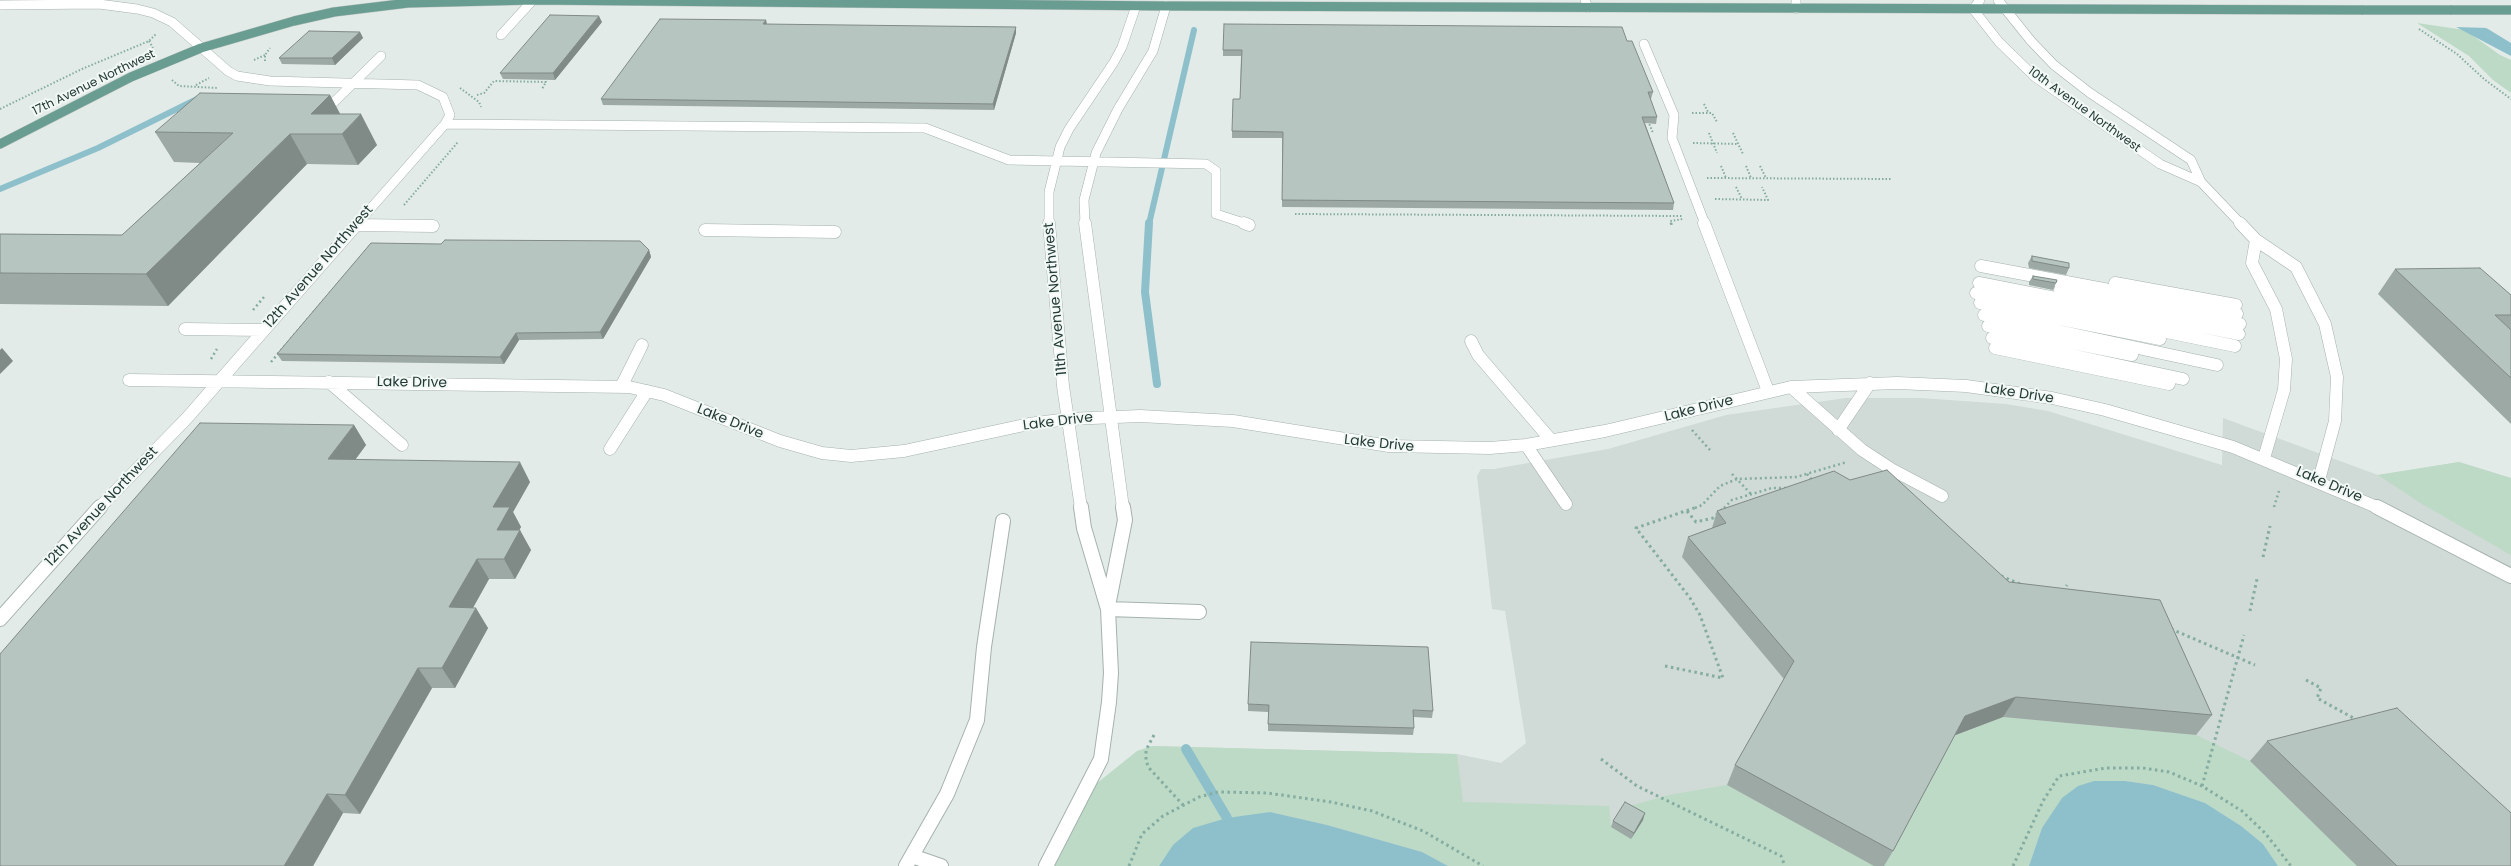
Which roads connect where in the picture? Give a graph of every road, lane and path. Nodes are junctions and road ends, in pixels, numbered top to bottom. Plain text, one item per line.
1 (533, 0) edge
2 (1796, 0) edge
3 (1980, 0) edge
4 (1998, 0) edge
5 (1586, 4) edge
6 (0, 5) edge
7 (1136, 6) junction
8 (1166, 6) junction
9 (1796, 9) junction
10 (1973, 9) junction
11 (2005, 9) junction
12 (2511, 10) edge
13 (2416, 27) dead end
14 (501, 34) dead end
15 (149, 41) dead end
16 (1644, 44) dead end
17 (201, 48) junction
18 (271, 49) dead end
19 (381, 56) dead end
20 (266, 64) dead end
21 (354, 82) junction
22 (176, 84) dead end
23 (542, 89) dead end
24 (226, 90) dead end
25 (477, 95) dead end
26 (2511, 99) edge
27 (1704, 104) dead end
28 (329, 107) dead end
29 (0, 109) edge
30 (1688, 112) dead end
31 (1708, 113) junction
32 (1717, 122) dead end
33 (445, 124) junction
34 (1709, 133) dead end
35 (1733, 133) dead end
36 (1688, 143) dead end
37 (1713, 143) junction
38 (0, 144) edge
39 (1738, 144) junction
40 (1718, 154) dead end
41 (1743, 154) dead end
42 (1055, 162) junction
43 (1092, 162) junction
44 (1722, 166) dead end
45 (1746, 166) dead end
46 (1760, 166) dead end
47 (1704, 178) dead end
48 (1726, 178) junction
49 (1751, 178) junction
50 (1766, 178) junction
51 (1892, 179) dead end
52 (2201, 182) junction
53 (1736, 187) dead end
54 (1762, 187) dead end
55 (1712, 199) dead end
56 (1742, 199) junction
57 (1295, 214) dead end
58 (1684, 216) dead end
59 (356, 225) junction
60 (433, 226) dead end
61 (1249, 226) dead end
62 (705, 230) dead end
63 (835, 232) dead end
64 (2256, 240) junction
65 (1991, 260) dead end
66 (1979, 284) junction
67 (270, 291) dead end
68 (2238, 319) junction
69 (185, 329) dead end
70 (235, 330) junction
71 (264, 330) junction
72 (1471, 341) dead end
73 (642, 344) dead end
74 (2232, 349) dead end
75 (2217, 364) dead end
76 (2204, 370) dead end
77 (2183, 378) dead end
78 (129, 380) dead end
79 (221, 380) junction
80 (329, 382) junction
81 (1870, 383) junction
82 (2169, 384) dead end
83 (621, 387) junction
84 (1791, 388) junction
85 (647, 391) junction
86 (1768, 391) junction
87 (1111, 416) junction
88 (1068, 419) junction
89 (1691, 429) dead end
90 (1838, 430) junction
91 (1551, 440) junction
92 (402, 445) dead end
93 (1526, 445) junction
94 (610, 449) dead end
95 (1710, 450) dead end
96 (2264, 458) junction
97 (1854, 461) dead end
98 (1732, 474) dead end
99 (1807, 474) junction
100 (1737, 479) junction
101 (2319, 480) junction
102 (1810, 485) edge
103 (1792, 488) edge
104 (2279, 491) dead end
105 (1751, 494) junction
106 (1942, 496) dead end
107 (1566, 504) dead end
108 (2274, 507) dead end
109 (1687, 511) junction
110 (1003, 521) dead end
111 (2270, 526) dead end
112 (2263, 557) dead end
113 (1998, 575) edge
114 (2511, 576) edge
115 (2257, 579) dead end
116 (2067, 584) dead end
117 (2022, 585) edge
118 (2061, 595) edge
119 (1108, 609) junction
120 (2250, 611) dead end
121 (1200, 612) dead end
122 (0, 618) edge
123 (2167, 628) edge
124 (2244, 635) dead end
125 (2238, 658) junction
126 (1665, 666) dead end
127 (2255, 666) dead end
128 (2306, 680) dead end
129 (2360, 722) edge
130 (1154, 735) dead end
131 (1601, 759) dead end
132 (2202, 786) junction
133 (1184, 805) junction
134 (909, 861) edge
135 (941, 866) edge
136 (1046, 866) edge
137 (1129, 866) edge
138 (1483, 866) edge
139 (1785, 866) edge
140 (2013, 866) edge
141 (2291, 866) edge

1 - 7 main road, 17th Avenue Northwest
1 - 14 street
1 - 17 main road, 17th Avenue Northwest
2 - 9 street
3 - 10 street
4 - 11 street, 10th Avenue Northwest
5 - 8 main road, 17th Avenue Northwest
5 - 9 main road, 17th Avenue Northwest
6 - 17 street
7 - 8 main road, 17th Avenue Northwest
7 - 42 street, 11th Avenue Northwest
8 - 43 street, 11th Avenue Northwest
9 - 10 main road, 17th Avenue Northwest
10 - 11 main road, 17th Avenue Northwest
10 - 52 street, 10th Avenue Northwest
11 - 12 main road, 17th Avenue Northwest, bridge
11 - 52 street, 10th Avenue Northwest
13 - 26 path
15 - 29 path
16 - 86 street
17 - 21 street
17 - 38 main road, 17th Avenue Northwest
18 - 20 path
19 - 21 street
21 - 28 street
21 - 33 street
22 - 24 path
23 - 25 path
27 - 31 path
30 - 31 path
31 - 32 path
33 - 42 street
33 - 59 street, 12th Avenue Northwest
34 - 37 path
35 - 39 path
36 - 37 path
37 - 39 path
37 - 40 path
39 - 41 path
42 - 43 street
42 - 88 street, 11th Avenue Northwest
43 - 61 street
43 - 87 street, 11th Avenue Northwest
44 - 48 path
45 - 49 path
46 - 50 path
47 - 48 path
48 - 49 path
49 - 50 path
50 - 51 path
52 - 64 street, 10th Avenue Northwest
53 - 56 path
54 - 56 path
55 - 56 path
57 - 58 path
59 - 60 street
59 - 71 street, 12th Avenue Northwest
62 - 63 street
64 - 96 street
64 - 101 street, 10th Avenue Northwest
65 - 68 street
66 - 68 street
66 - 68 street
66 - 74 street
67 - 70 path
69 - 70 street
70 - 71 street
71 - 79 street, 12th Avenue Northwest
72 - 91 street
73 - 83 street
75 - 76 street
77 - 82 street
78 - 79 street, Lake Drive
79 - 80 street, Lake Drive
79 - 122 street, 12th Avenue Northwest
80 - 83 street, Lake Drive
80 - 92 street
81 - 84 street, Lake Drive
81 - 90 street
81 - 96 street, Lake Drive
83 - 85 street, Lake Drive
84 - 86 street, Lake Drive
84 - 90 street
85 - 88 street, Lake Drive
85 - 94 street
86 - 91 street, Lake Drive
87 - 88 street, Lake Drive
87 - 93 street, Lake Drive
87 - 119 street, 11th Avenue Northwest
88 - 119 street, 11th Avenue Northwest
89 - 95 path
90 - 106 street
91 - 93 street, Lake Drive
93 - 107 street
96 - 101 street, Lake Drive
97 - 99 path
98 - 100 path
99 - 100 path
99 - 102 path
100 - 105 path
100 - 109 path
101 - 114 street, Lake Drive
103 - 105 path
104 - 108 path
105 - 109 path
109 - 126 path
110 - 134 street
111 - 112 path
113 - 117 path
115 - 120 path
116 - 118 path
119 - 121 street
119 - 136 street, 11th Avenue Northwest
123 - 125 path
124 - 125 path
125 - 127 path
125 - 132 path
128 - 129 path
130 - 133 path
131 - 139 path
132 - 140 path
132 - 141 path
133 - 137 path
133 - 138 path
134 - 135 street

